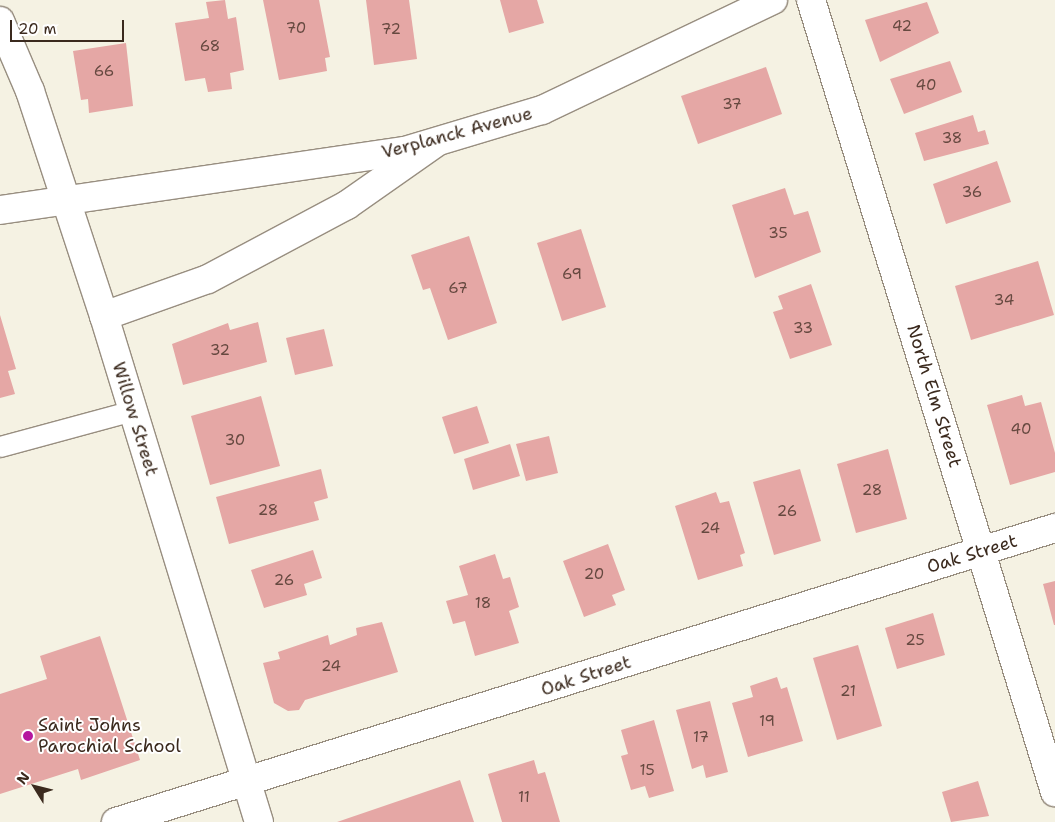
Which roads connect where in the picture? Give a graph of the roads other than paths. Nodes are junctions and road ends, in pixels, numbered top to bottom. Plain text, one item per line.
1 (773, 0) edge
2 (811, 0) edge
3 (0, 21) edge
4 (440, 140) junction
5 (63, 200) junction
6 (0, 210) edge
7 (104, 316) junction
8 (133, 411) junction
9 (0, 447) edge
10 (1055, 528) edge
11 (980, 551) junction
12 (246, 782) junction
13 (1055, 792) edge
14 (116, 822) edge
15 (259, 822) edge

1 - 4 street, Verplanck Avenue
2 - 11 street, North Elm Street
3 - 5 street, Willow Street
4 - 5 street, Verplanck Avenue
4 - 7 street
5 - 6 street, Verplanck Avenue
5 - 7 street, Willow Street
7 - 8 street, Willow Street
8 - 9 lane
8 - 12 street, Willow Street
10 - 11 street, Oak Street
11 - 12 street, Oak Street
11 - 13 street, North Elm Street
12 - 14 street, Oak Street
12 - 15 street, Willow Street

